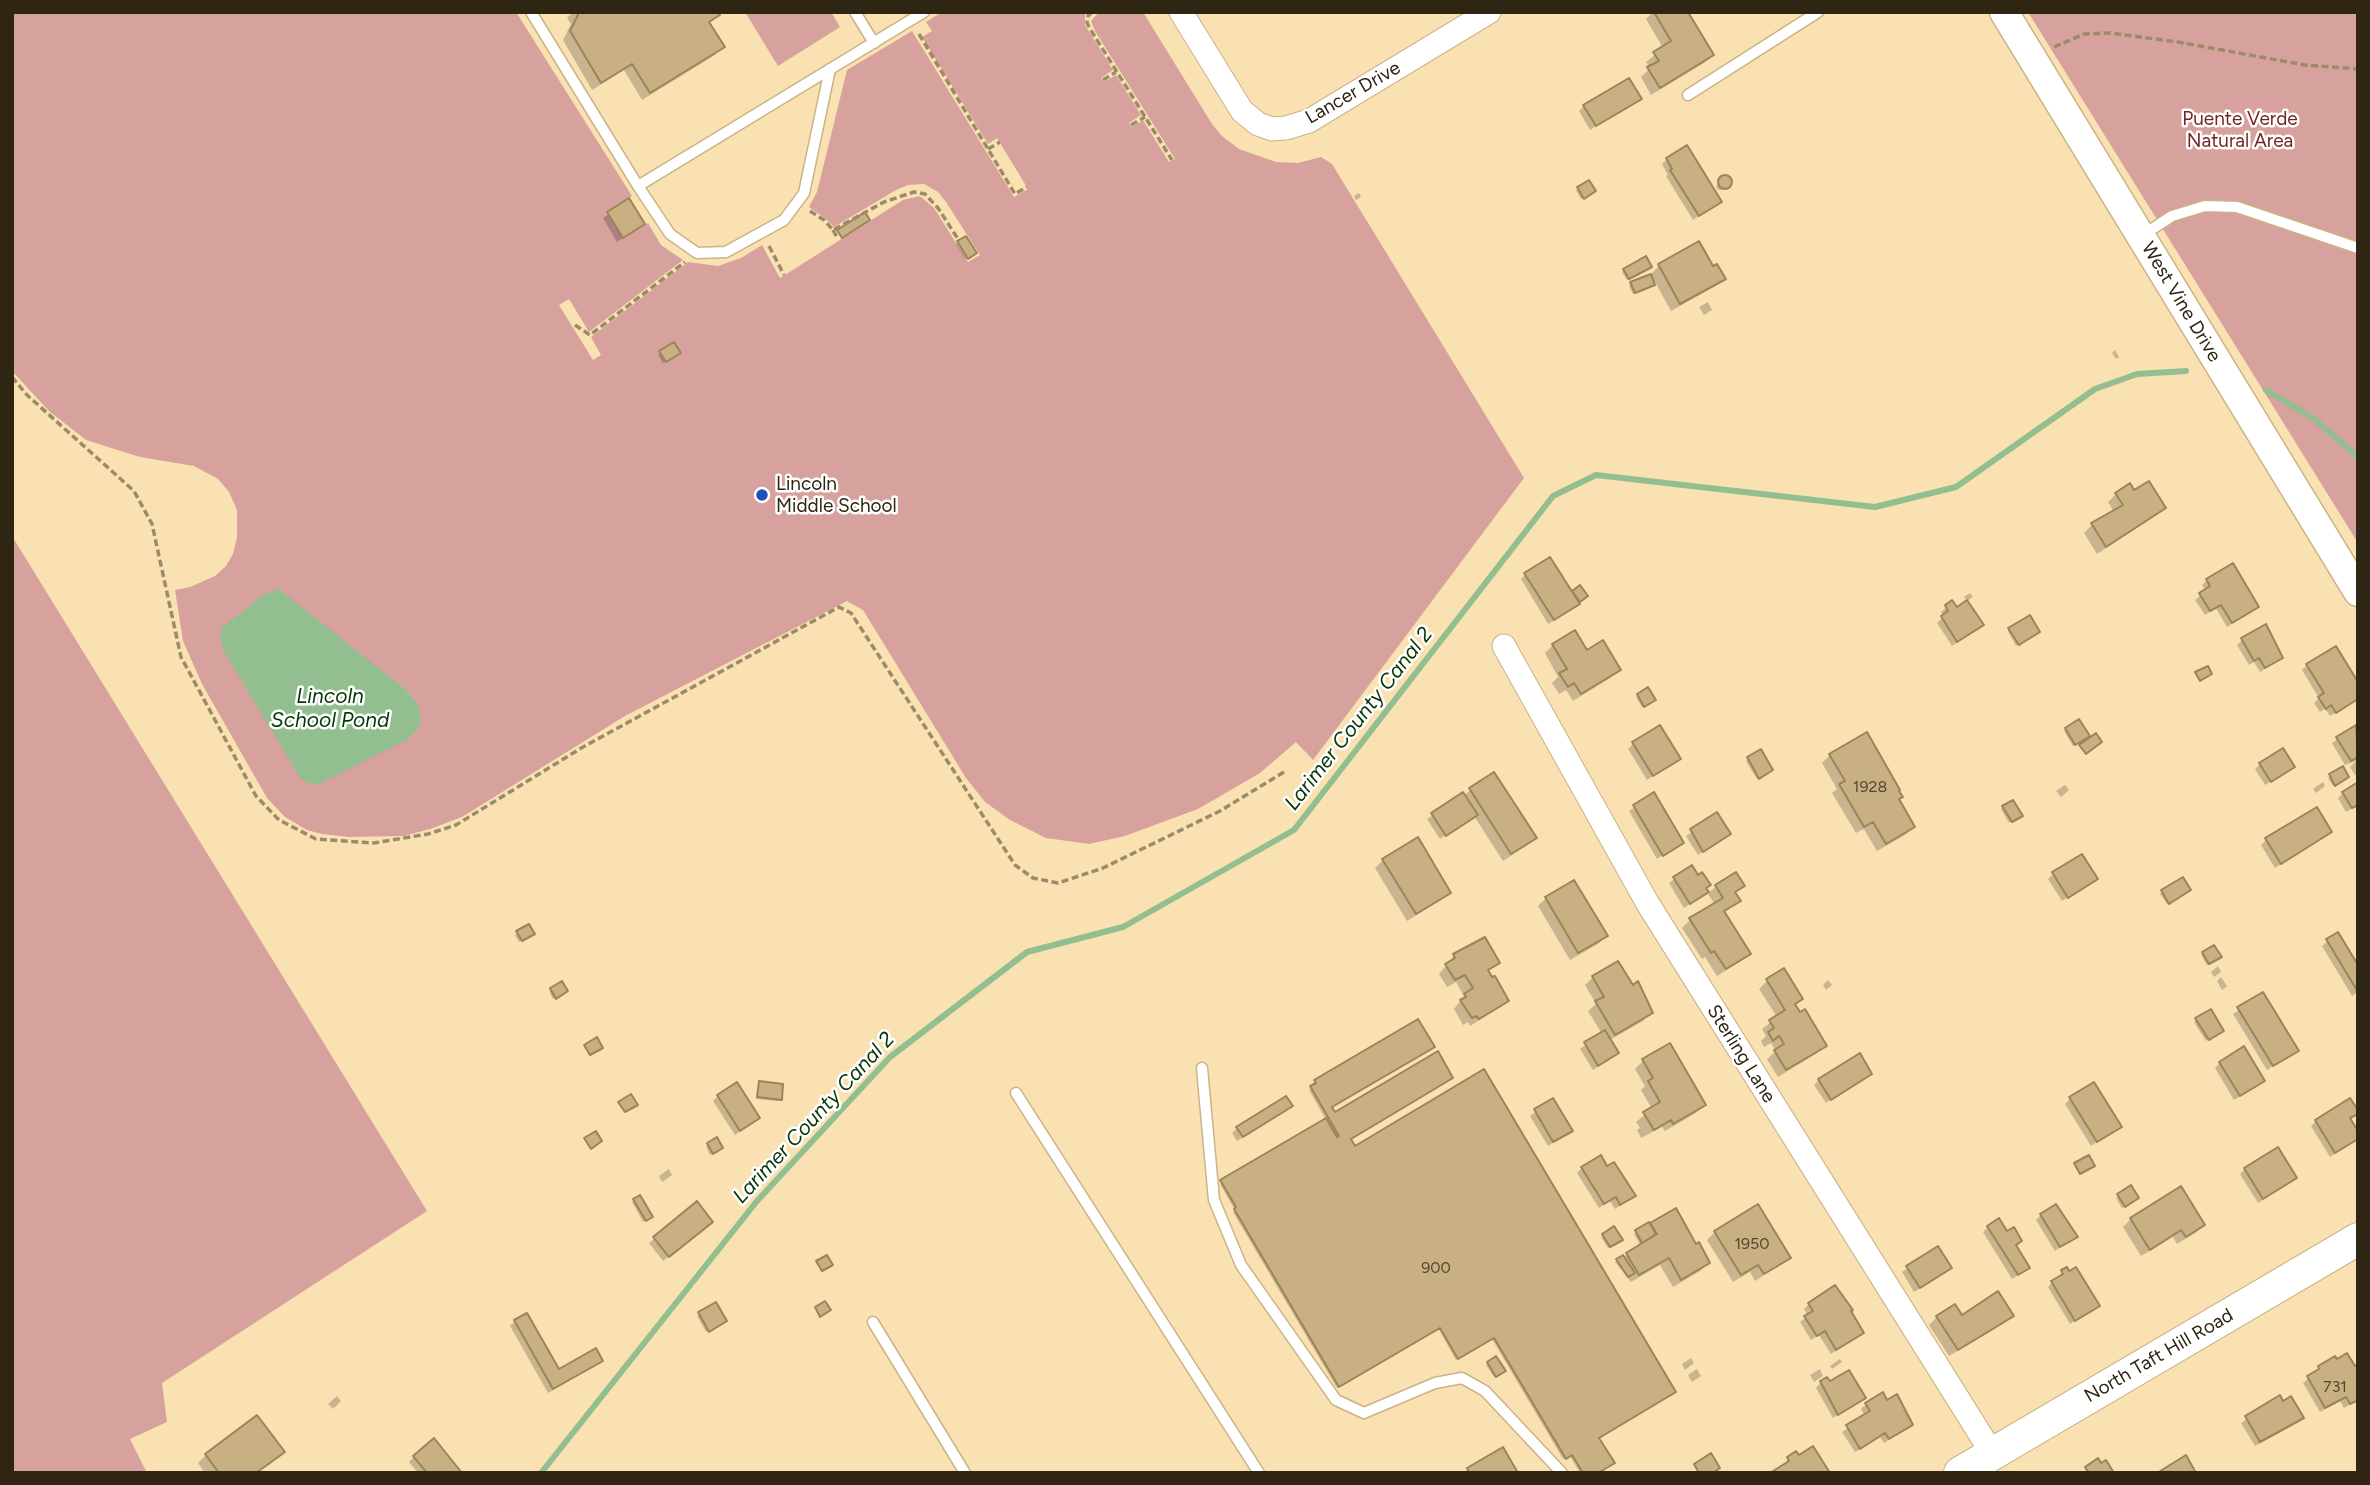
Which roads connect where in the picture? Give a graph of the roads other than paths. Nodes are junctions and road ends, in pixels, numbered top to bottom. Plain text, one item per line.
1 (531, 12) edge
2 (855, 12) edge
3 (924, 12) edge
4 (1181, 12) edge
5 (1489, 12) edge
6 (1818, 12) edge
7 (2004, 12) edge
8 (874, 43) junction
9 (830, 69) junction
10 (1688, 95) dead end
11 (638, 186) junction
12 (2141, 237) junction
13 (2358, 248) edge
14 (2358, 592) edge
15 (1504, 646) dead end
16 (1202, 1068) dead end
17 (1016, 1093) dead end
18 (2358, 1239) edge
19 (873, 1322) dead end
20 (1992, 1453) junction
21 (964, 1473) edge
22 (1259, 1473) edge
23 (1562, 1473) edge
24 (1960, 1473) edge

1 - 11 lane
2 - 8 lane
3 - 8 lane
4 - 5 street, Lancer Drive
6 - 10 lane
7 - 12 street, West Vine Drive
8 - 9 lane
9 - 11 lane
9 - 11 lane
12 - 13 lane
12 - 14 street, West Vine Drive
15 - 20 street, Sterling Lane
16 - 23 lane
17 - 22 lane
18 - 20 main road, North Taft Hill Road
19 - 21 lane
20 - 24 main road, North Taft Hill Road

